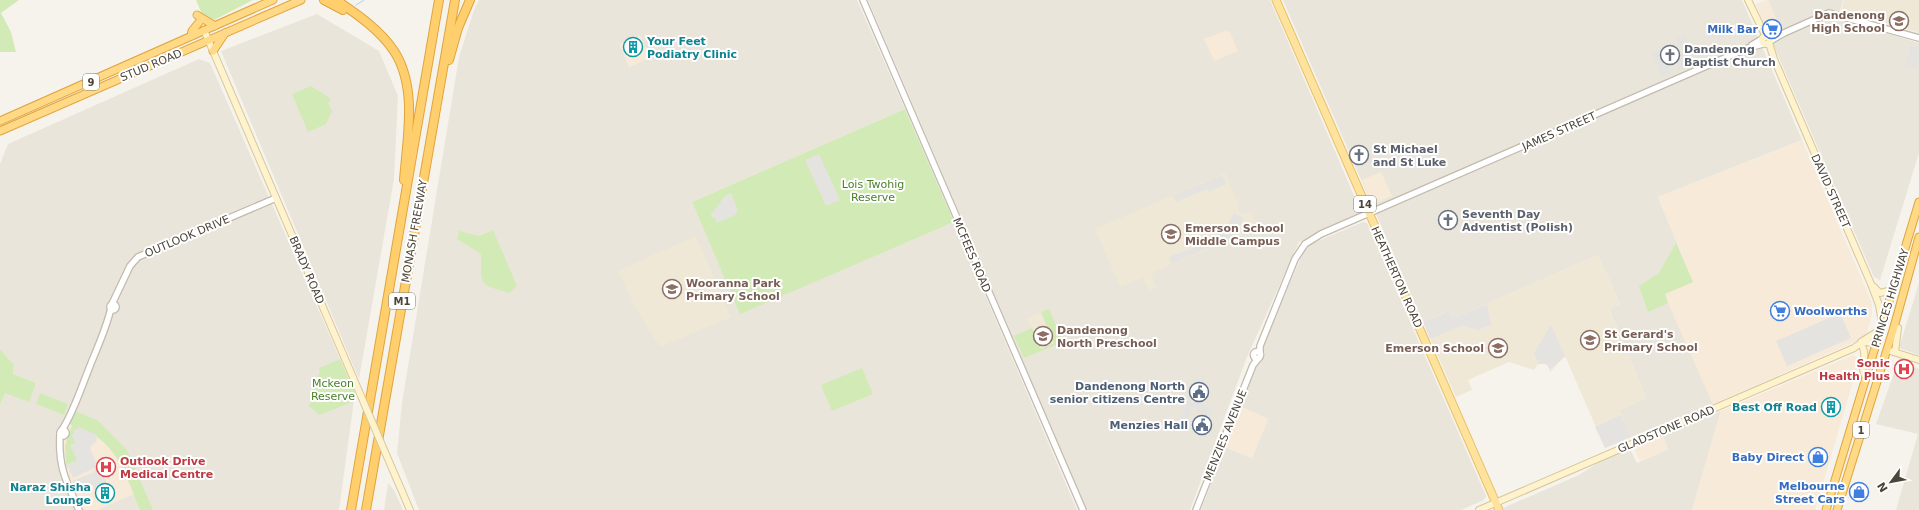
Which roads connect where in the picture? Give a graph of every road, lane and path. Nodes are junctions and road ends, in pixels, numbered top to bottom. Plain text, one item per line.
1 (273, 0) edge
2 (301, 0) edge
3 (324, 0) edge
4 (336, 0) edge
5 (439, 0) edge
6 (455, 0) edge
7 (470, 0) edge
8 (863, 0) edge
9 (1276, 0) edge
10 (1748, 0) edge
11 (354, 13) junction
12 (215, 26) junction
13 (204, 30) junction
14 (225, 33) junction
15 (191, 36) junction
16 (1919, 38) edge
17 (1766, 40) junction
18 (208, 41) junction
19 (198, 45) junction
20 (214, 53) junction
21 (439, 92) junction
22 (0, 121) edge
23 (0, 131) edge
24 (276, 198) junction
25 (1919, 202) edge
26 (1369, 213) junction
27 (400, 231) junction
28 (1919, 237) edge
29 (1871, 284) junction
30 (1892, 290) junction
31 (1881, 328) junction
32 (1896, 328) junction
33 (1875, 346) junction
34 (1858, 347) junction
35 (1887, 350) junction
36 (1896, 352) junction
37 (1919, 360) edge
38 (1866, 377) junction
39 (1496, 503) junction
40 (1196, 509) edge
41 (79, 510) edge
42 (351, 510) edge
43 (366, 510) edge
44 (410, 510) edge
45 (1083, 510) edge
46 (1479, 510) edge
47 (1499, 510) edge
48 (1826, 510) edge
49 (1837, 510) edge

1 - 12 highway, STUD ROAD / 9
2 - 14 highway, STUD ROAD / 9
3 - 11 highway
4 - 11 highway
5 - 27 highway, MONASH FREEWAY / M1
6 - 21 highway, MONASH FREEWAY / M1
7 - 21 highway
8 - 45 street, MCFEES ROAD
9 - 26 main road, HEATHERTON ROAD / 14
10 - 17 main road, DAVID STREET
11 - 27 highway
12 - 13 highway, STUD ROAD / 9
12 - 15 highway
13 - 15 highway, STUD ROAD / 9
13 - 18 main road, BRADY ROAD
14 - 18 highway, STUD ROAD / 9
14 - 20 highway
15 - 22 highway, STUD ROAD / 9
16 - 17 street, JAMES STREET
17 - 26 street, JAMES STREET
17 - 29 main road, DAVID STREET
18 - 19 highway, STUD ROAD / 9
18 - 20 main road, BRADY ROAD
19 - 20 highway
19 - 23 highway, STUD ROAD / 9
20 - 24 main road, BRADY ROAD
21 - 43 highway, MONASH FREEWAY / M1
24 - 41 street, OUTLOOK DRIVE
24 - 44 main road, BRADY ROAD, bridge
25 - 30 highway, PRINCES HIGHWAY / 1
26 - 39 main road, HEATHERTON ROAD / 14
26 - 40 street, MENZIES AVENUE
27 - 42 highway, MONASH FREEWAY / M1
28 - 32 highway, PRINCES HIGHWAY / 1
29 - 30 main road
29 - 31 main road, DAVID STREET
30 - 31 highway, PRINCES HIGHWAY / 1
31 - 33 highway, PRINCES HIGHWAY / 1
31 - 34 main road
32 - 35 highway, PRINCES HIGHWAY / 1
32 - 36 main road
33 - 34 main road, GLADSTONE ROAD
33 - 35 highway
33 - 38 highway, PRINCES HIGHWAY / 1
34 - 38 main road
34 - 39 main road, GLADSTONE ROAD
35 - 36 main road
35 - 49 highway, PRINCES HIGHWAY / 1
36 - 37 main road
38 - 48 highway, PRINCES HIGHWAY / 1
39 - 46 main road, GLADSTONE ROAD
39 - 47 main road, HEATHERTON ROAD / 14

